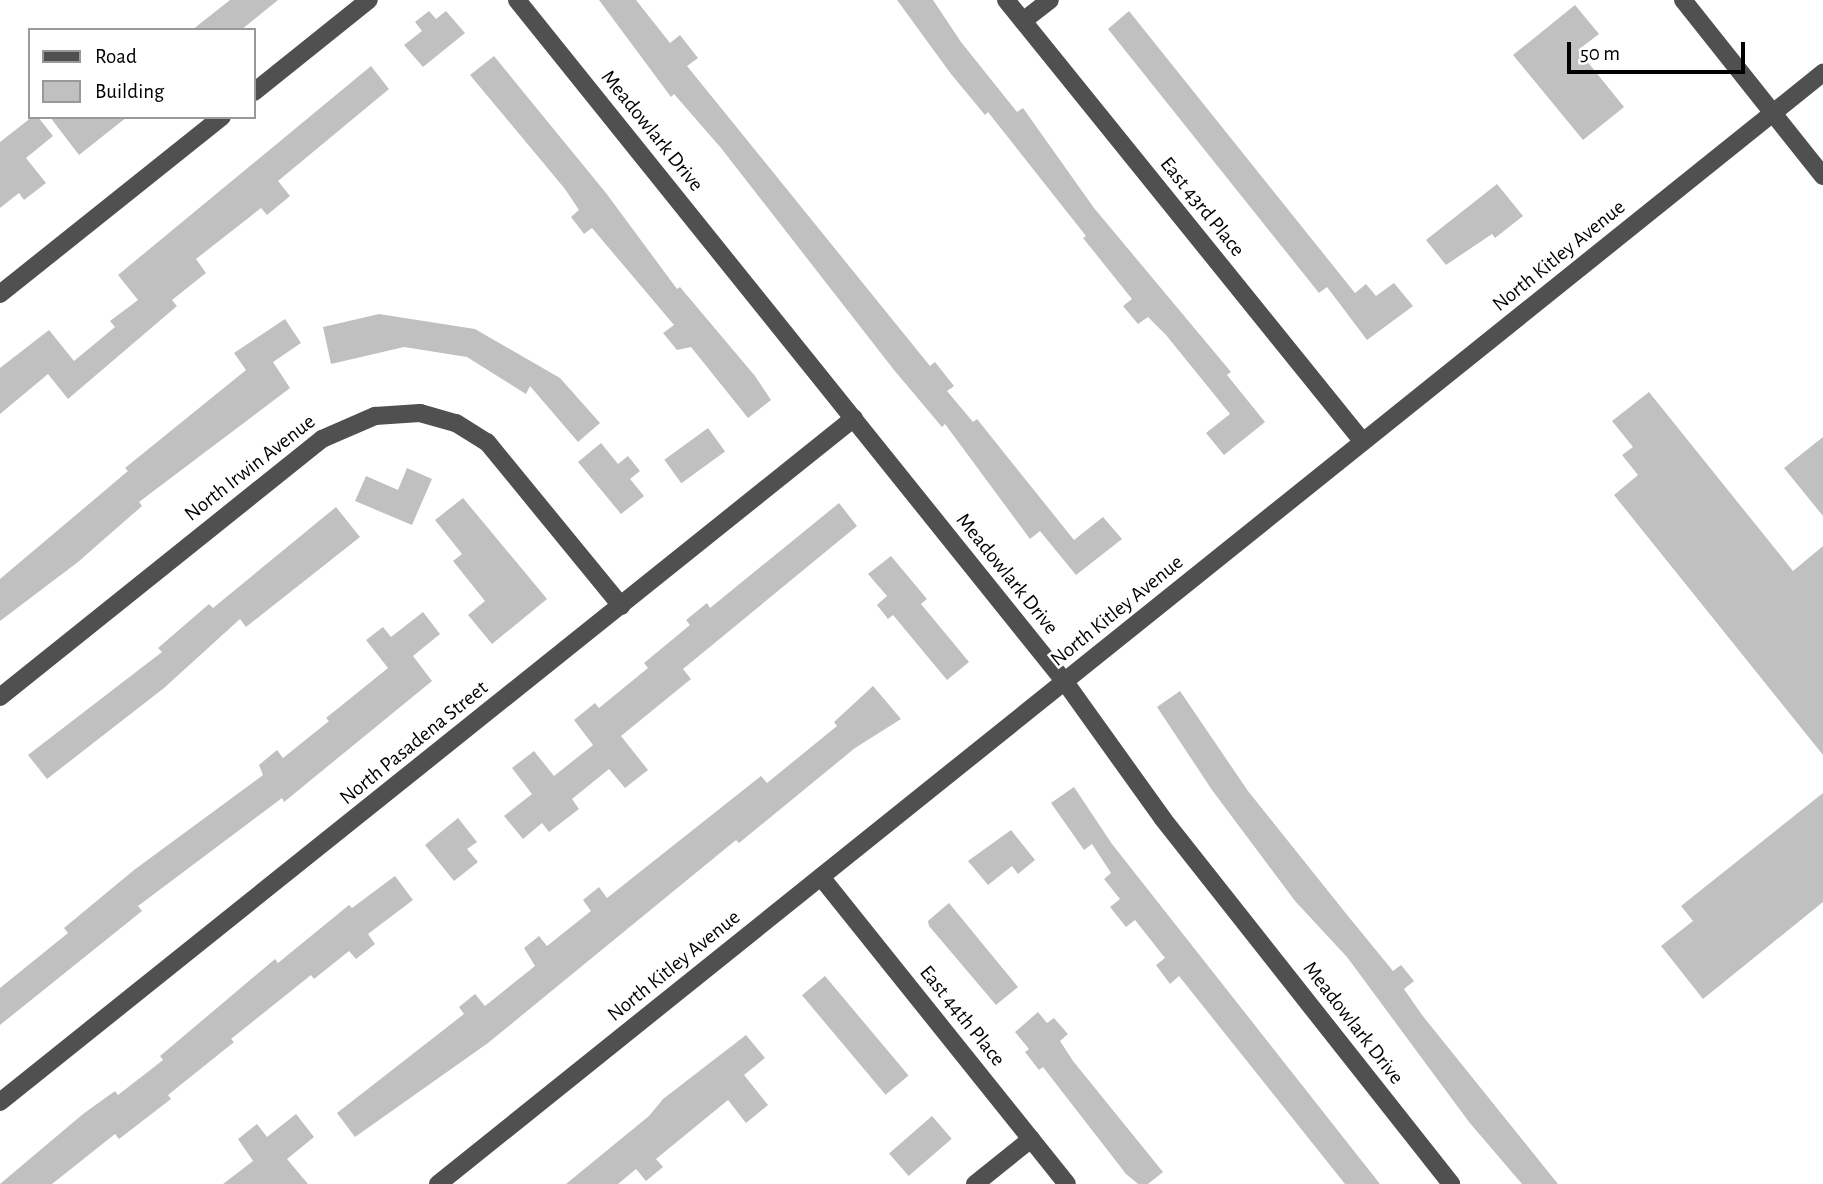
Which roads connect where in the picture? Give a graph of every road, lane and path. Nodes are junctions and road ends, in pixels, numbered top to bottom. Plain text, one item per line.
1 (369, 0) edge
2 (517, 0) edge
3 (1006, 0) edge
4 (1050, 0) edge
5 (1683, 0) edge
6 (1023, 21) junction
7 (1823, 73) edge
8 (256, 90) edge
9 (1773, 113) junction
10 (219, 119) edge
11 (1823, 176) edge
12 (0, 294) edge
13 (854, 418) junction
14 (1363, 442) junction
15 (621, 606) junction
16 (1065, 682) junction
17 (0, 697) edge
18 (821, 877) junction
19 (0, 1102) edge
20 (1031, 1139) junction
21 (438, 1184) edge
22 (975, 1184) edge
23 (1067, 1184) edge
24 (1451, 1184) edge

1 - 8 street
2 - 13 street, Meadowlark Drive
3 - 6 street, East 43rd Place
4 - 6 street
5 - 9 street
6 - 14 street, East 43rd Place
7 - 9 street, North Kitley Avenue
9 - 11 street
9 - 14 street, North Kitley Avenue
10 - 12 street
13 - 15 street, North Pasadena Street
13 - 16 street, Meadowlark Drive
14 - 16 street, North Kitley Avenue
15 - 17 street, North Irwin Avenue
15 - 19 street, North Pasadena Street
16 - 18 street, North Kitley Avenue
16 - 24 street, Meadowlark Drive
18 - 20 street, East 44th Place
18 - 21 street, North Kitley Avenue
20 - 22 street
20 - 23 street, East 44th Place

